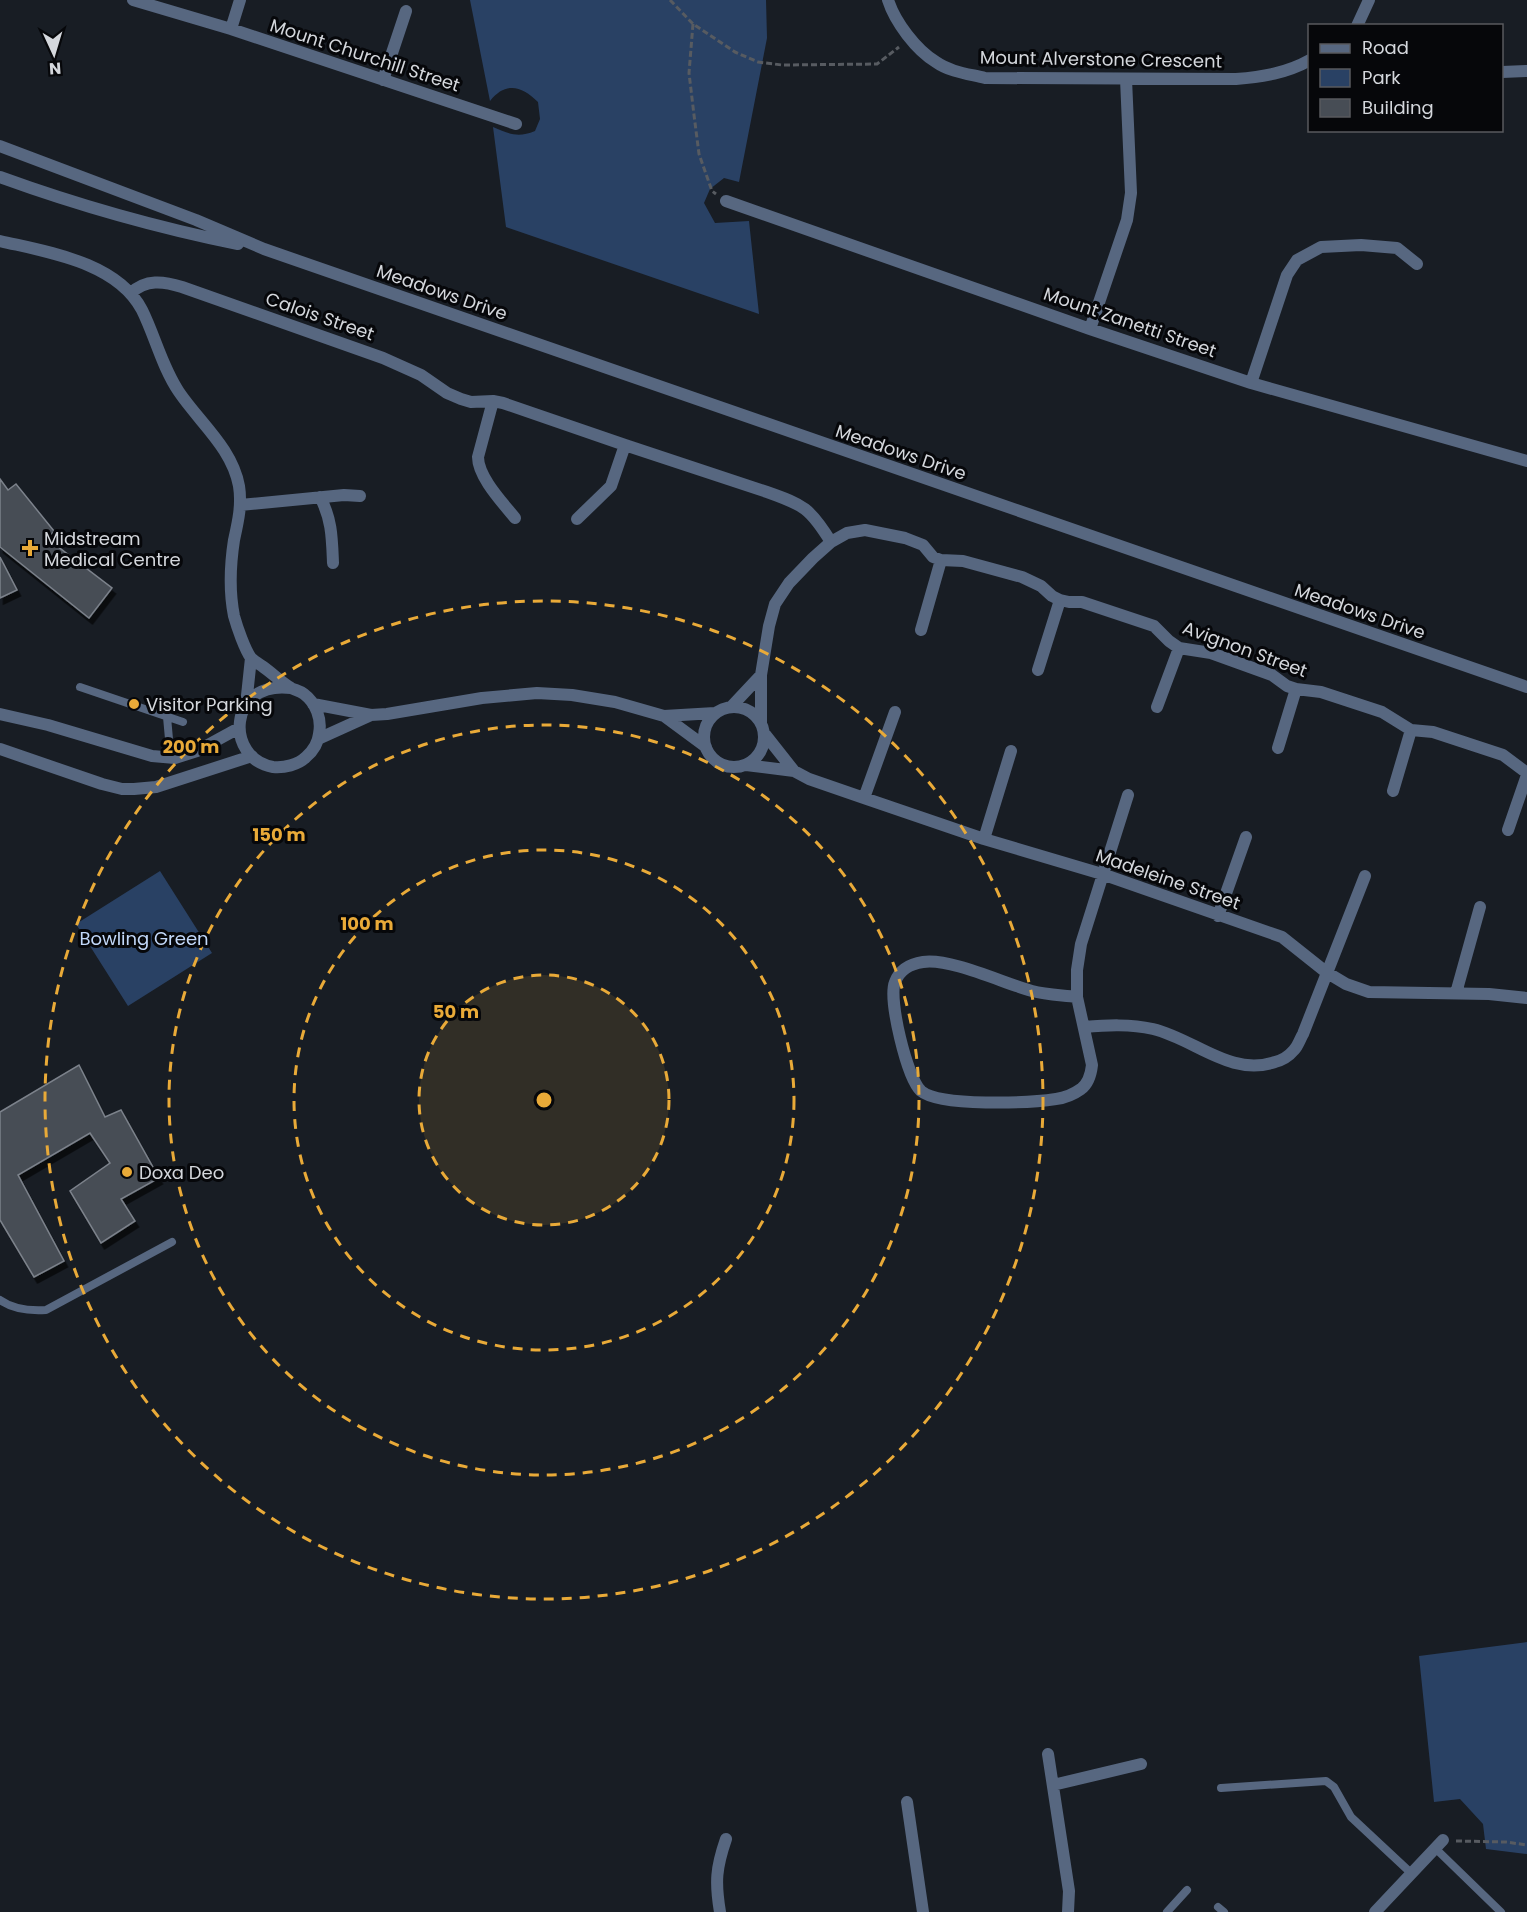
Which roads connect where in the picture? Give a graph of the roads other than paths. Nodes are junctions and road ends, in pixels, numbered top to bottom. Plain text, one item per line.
1 (134, 0) edge
2 (240, 0) edge
3 (888, 0) edge
4 (1369, 0) edge
5 (406, 11) dead end
6 (1359, 24) edge
7 (231, 29) junction
8 (1308, 61) edge
9 (1527, 71) edge
10 (1503, 72) edge
11 (1126, 79) junction
12 (383, 80) junction
13 (516, 124) dead end
14 (0, 146) edge
15 (0, 177) edge
16 (726, 201) road end
17 (0, 241) edge
18 (264, 249) junction
19 (1417, 264) dead end
20 (131, 293) junction
21 (1090, 329) junction
22 (1251, 382) junction
23 (493, 401) junction
24 (625, 446) junction
25 (1527, 461) edge
26 (360, 496) dead end
27 (320, 497) junction
28 (240, 505) junction
29 (515, 518) dead end
30 (577, 519) dead end
31 (831, 542) junction
32 (941, 560) junction
33 (333, 563) dead end
34 (1060, 600) junction
35 (921, 630) dead end
36 (1179, 648) junction
37 (251, 658) junction
38 (1038, 670) dead end
39 (760, 675) junction
40 (80, 687) dead end
41 (1527, 687) edge
42 (291, 688) junction
43 (1296, 689) junction
44 (313, 704) junction
45 (246, 705) junction
46 (731, 707) junction
47 (1157, 708) dead end
48 (895, 712) dead end
49 (715, 713) junction
50 (0, 714) edge
51 (371, 715) junction
52 (664, 716) junction
53 (167, 717) junction
54 (183, 722) dead end
55 (239, 728) junction
56 (763, 728) junction
57 (1411, 730) junction
58 (318, 739) junction
59 (706, 747) junction
60 (1278, 748) dead end
61 (0, 749) edge
62 (1011, 751) dead end
63 (252, 756) junction
64 (166, 757) junction
65 (746, 765) junction
66 (794, 771) junction
67 (1527, 774) edge
68 (1393, 791) dead end
69 (1128, 795) dead end
70 (864, 798) junction
71 (1508, 830) dead end
72 (1246, 837) dead end
73 (984, 839) junction
74 (1102, 874) junction
75 (1365, 876) dead end
76 (1480, 907) dead end
77 (1218, 916) junction
78 (1326, 972) junction
79 (1456, 993) junction
80 (1077, 997) junction
81 (1527, 998) edge
82 (1084, 1027) junction
83 (172, 1242) dead end
84 (0, 1300) edge
85 (1048, 1754) dead end
86 (1141, 1764) dead end
87 (1053, 1785) junction
88 (1221, 1788) dead end
89 (907, 1802) dead end
90 (726, 1839) dead end
91 (1439, 1844) joint
92 (1411, 1873) junction
93 (1187, 1890) dead end
94 (720, 1912) edge
95 (923, 1912) edge
96 (1068, 1912) edge
97 (1167, 1912) edge
98 (1375, 1912) edge
99 (1501, 1912) edge

1 - 7 street, Mount Churchill Street
2 - 7 street
3 - 11 street, Mount Alverstone Crescent
4 - 6 street
5 - 12 street
7 - 12 street, Mount Churchill Street
8 - 11 street, Mount Alverstone Crescent
9 - 10 street
11 - 21 street
12 - 13 street, Mount Churchill Street
14 - 18 street, Meadows Drive
15 - 18 street, Meadows Drive
16 - 21 street, Mount Zanetti Street
17 - 20 street
18 - 41 street, Meadows Drive
19 - 22 street
20 - 23 street, Calois Street
20 - 28 street
21 - 22 street, Mount Zanetti Street
22 - 25 street, Mount Zanetti Street
23 - 24 street, Calois Street
23 - 29 street
24 - 30 street
24 - 31 street, Calois Street
26 - 27 street
27 - 28 street
27 - 33 street
28 - 37 street
31 - 32 street
31 - 39 street
32 - 34 street, Avignon Street
32 - 35 street
34 - 36 street, Avignon Street
34 - 38 street
36 - 43 street, Avignon Street
36 - 47 street
37 - 42 street, Madeleine Street
37 - 45 street
39 - 46 street
39 - 56 street
40 - 53 lane
42 - 44 street, Madeleine Street
42 - 45 street
43 - 57 street, Avignon Street
43 - 60 street
44 - 51 street, Madeleine Street
44 - 58 street
45 - 55 street
46 - 49 street, Madeleine Street
46 - 56 street, Madeleine Street
48 - 70 street
49 - 52 street, Madeleine Street
49 - 59 street
50 - 64 street
51 - 52 street, Madeleine Street
51 - 58 street, Madeleine Street
52 - 59 street, Madeleine Street
53 - 54 lane
53 - 64 lane
55 - 63 street
55 - 64 street
56 - 65 street
56 - 66 street, Madeleine Street
57 - 67 street, Avignon Street
57 - 68 street
58 - 63 street, Madeleine Street
59 - 65 street, Madeleine Street
61 - 63 street
62 - 73 street
65 - 66 street, Madeleine Street
66 - 70 street, Madeleine Street
67 - 71 street
69 - 74 street
70 - 73 street, Madeleine Street
72 - 77 street
73 - 74 street, Madeleine Street
74 - 77 street, Madeleine Street
74 - 80 street
75 - 78 street
76 - 79 street
77 - 78 street, Madeleine Street
78 - 79 street, Madeleine Street
78 - 82 street
79 - 81 street, Madeleine Street
80 - 82 street
80 - 82 street
83 - 84 lane
85 - 87 street
86 - 87 street
87 - 96 street
88 - 92 lane
89 - 95 street
90 - 94 street
91 - 92 street
91 - 99 lane
92 - 98 street
93 - 97 lane

